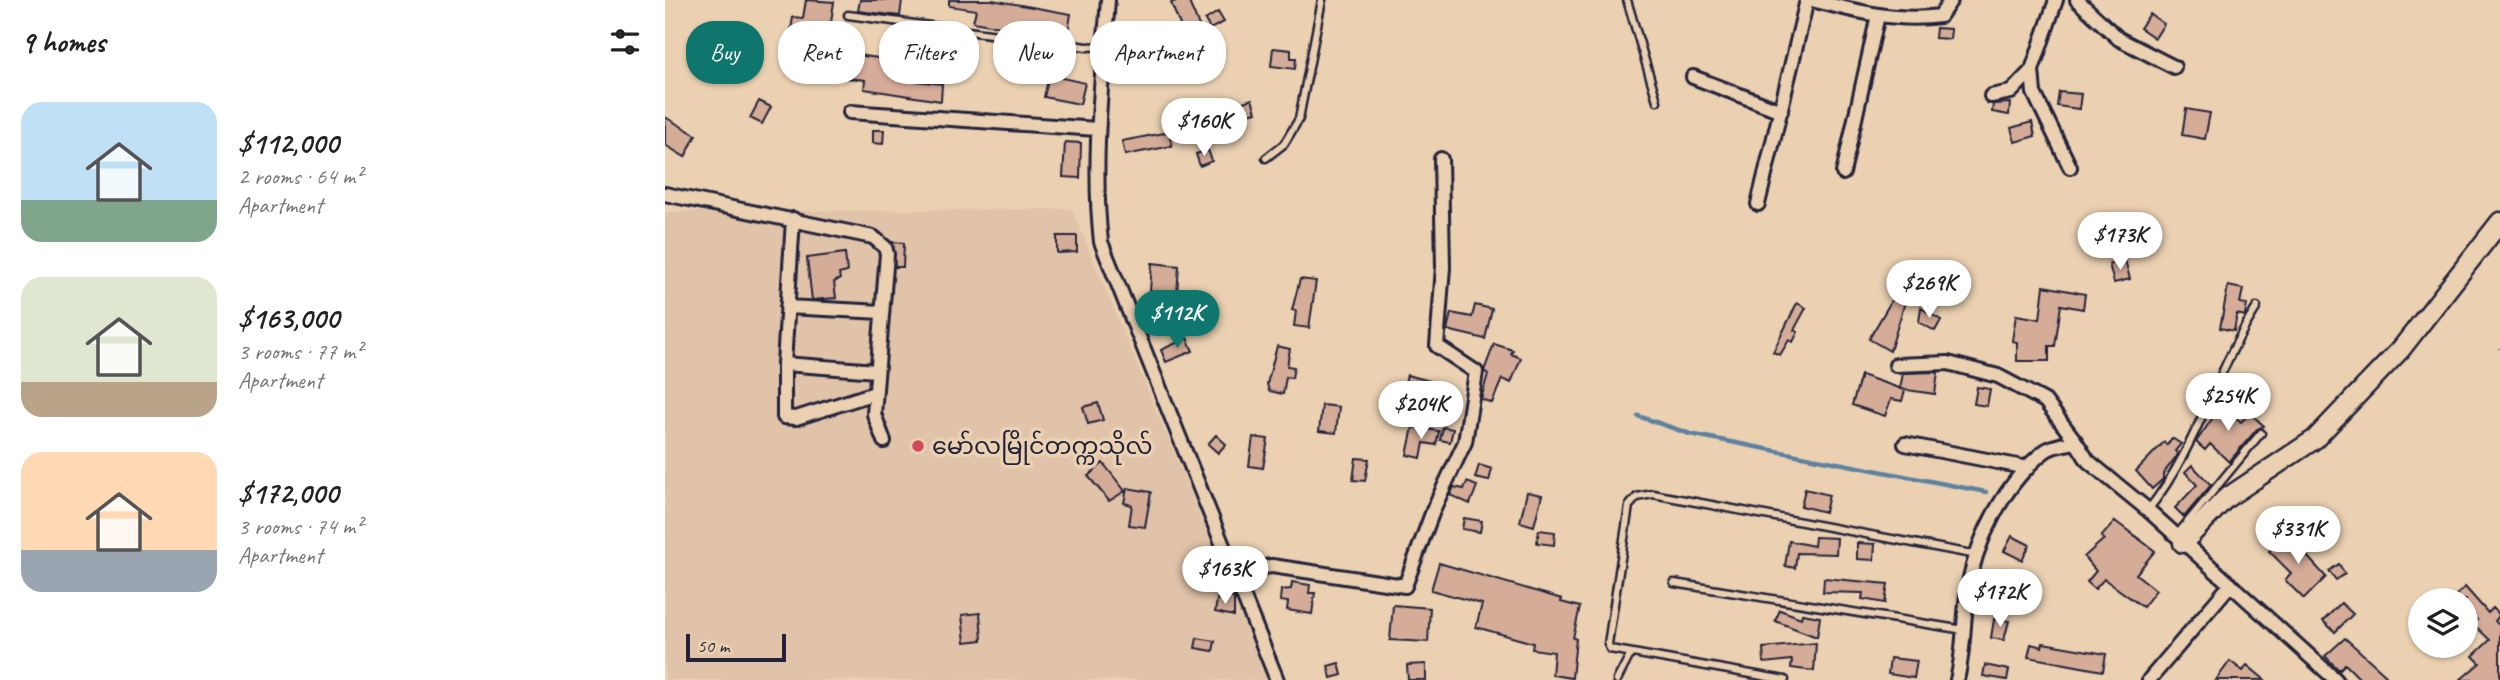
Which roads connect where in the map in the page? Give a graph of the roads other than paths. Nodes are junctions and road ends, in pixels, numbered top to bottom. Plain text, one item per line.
1 (1108, 0) edge
2 (1322, 0) edge
3 (1627, 0) edge
4 (1809, 0) edge
5 (1951, 0) edge
6 (2056, 0) edge
7 (2077, 0) edge
8 (848, 15) dead end
9 (1878, 15) junction
10 (1106, 21) edge
11 (1090, 47) edge
12 (2174, 67) dead end
13 (2032, 70) junction
14 (1693, 77) dead end
15 (1101, 84) edge
16 (1991, 96) dead end
17 (1657, 101) dead end
18 (1781, 111) junction
19 (850, 112) dead end
20 (1097, 129) junction
21 (1266, 158) dead end
22 (1441, 159) dead end
23 (2070, 167) dead end
24 (1843, 173) dead end
25 (665, 194) edge
26 (1758, 204) dead end
27 (793, 219) junction
28 (2500, 222) edge
29 (787, 307) junction
30 (2257, 307) dead end
31 (882, 312) junction
32 (784, 363) junction
33 (1896, 365) dead end
34 (877, 371) junction
35 (876, 393) junction
36 (2261, 433) dead end
37 (884, 441) dead end
38 (2076, 442) junction
39 (1905, 444) dead end
40 (2028, 468) junction
41 (2148, 510) junction
42 (2179, 539) junction
43 (1977, 555) junction
44 (1233, 571) junction
45 (1674, 583) dead end
46 (2231, 584) junction
47 (1966, 630) junction
48 (1630, 655) junction
49 (1277, 680) edge
50 (1617, 680) edge
51 (1785, 680) edge
52 (1957, 680) edge
53 (2149, 680) edge
54 (2336, 680) edge

1 - 10 street
2 - 21 lane
3 - 17 lane
4 - 9 street
4 - 18 street
5 - 9 street
6 - 13 street
7 - 12 street
8 - 11 lane
9 - 24 street
13 - 16 street
13 - 23 street
14 - 18 street
15 - 20 street
18 - 26 street
19 - 20 street
20 - 44 street
22 - 44 street
25 - 27 street
27 - 29 street
27 - 31 street
28 - 42 street
29 - 31 street
29 - 32 street
30 - 41 lane
31 - 34 street
32 - 34 street
32 - 35 street
33 - 38 street
34 - 35 street
35 - 37 street
36 - 42 lane
38 - 40 street
38 - 41 street
39 - 40 street
40 - 43 street
41 - 42 street
42 - 46 street
43 - 47 street
43 - 48 lane
44 - 49 street
45 - 47 lane
46 - 53 street
46 - 54 street
47 - 52 street
48 - 50 lane
48 - 51 lane

